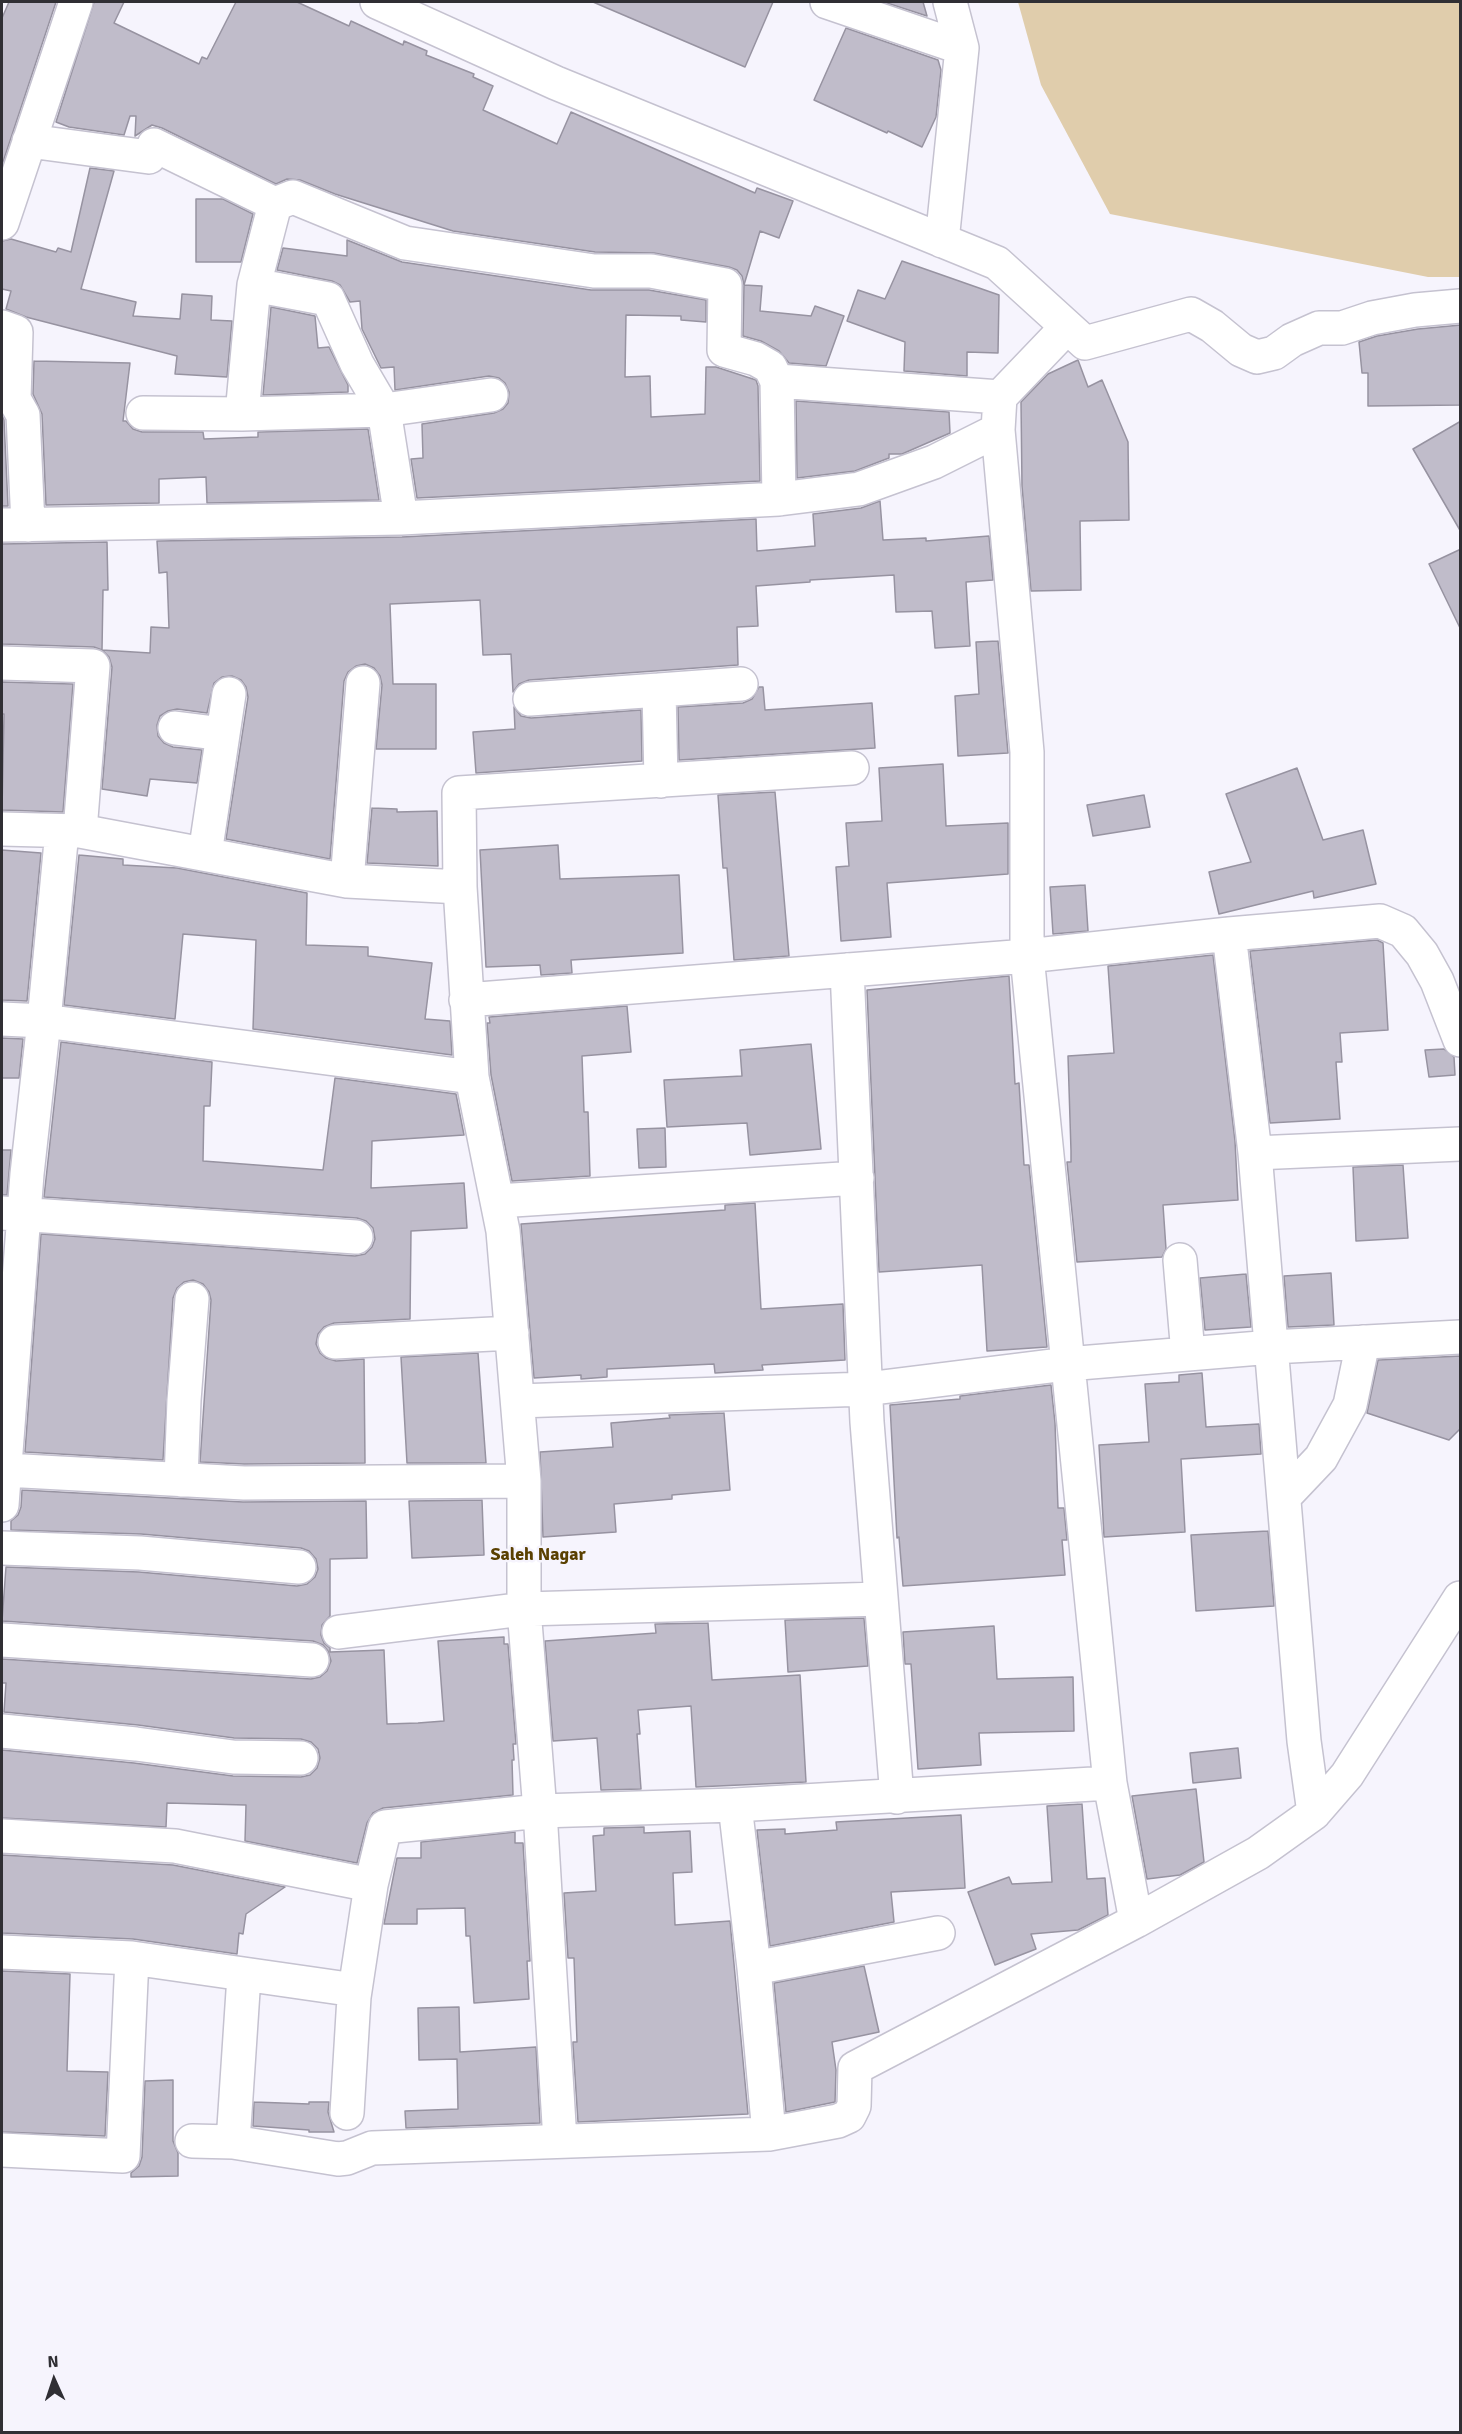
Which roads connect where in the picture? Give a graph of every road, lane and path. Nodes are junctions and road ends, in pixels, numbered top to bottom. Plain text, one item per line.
1 (76, 2) edge
2 (377, 2) edge
3 (827, 2) edge
4 (950, 2) edge
5 (962, 48) junction
6 (29, 141) junction
7 (275, 204) junction
8 (2, 223) edge
9 (942, 241) junction
10 (254, 285) junction
11 (1461, 292) edge
12 (1461, 306) edge
13 (2, 327) edge
14 (1067, 327) junction
15 (1319, 328) junction
16 (777, 381) junction
17 (491, 395) dead end
18 (1000, 397) junction
19 (384, 410) junction
20 (143, 413) dead end
21 (242, 414) junction
22 (998, 430) junction
23 (779, 499) junction
24 (401, 518) junction
25 (15, 525) edge
26 (2, 663) edge
27 (363, 683) dead end
28 (741, 684) dead end
29 (659, 690) junction
30 (230, 694) dead end
31 (530, 699) dead end
32 (175, 728) dead end
33 (223, 734) junction
34 (852, 768) dead end
35 (661, 781) junction
36 (2, 828) edge
37 (71, 831) junction
38 (205, 854) junction
39 (347, 881) junction
40 (460, 887) junction
41 (1229, 934) junction
42 (1027, 956) junction
43 (847, 970) junction
44 (466, 1000) junction
45 (2, 1019) edge
46 (44, 1021) junction
47 (1461, 1040) edge
48 (472, 1077) junction
49 (1461, 1144) edge
50 (1255, 1153) junction
51 (857, 1178) junction
52 (498, 1201) junction
53 (13, 1214) edge
54 (356, 1237) dead end
55 (1180, 1260) dead end
56 (192, 1299) dead end
57 (512, 1333) junction
58 (1461, 1337) edge
59 (335, 1342) dead end
60 (1364, 1342) junction
61 (1272, 1347) junction
62 (1188, 1353) junction
63 (6, 1363) edge
64 (1067, 1364) junction
65 (866, 1389) junction
66 (518, 1401) junction
67 (5, 1470) junction
68 (181, 1480) junction
69 (524, 1480) junction
70 (1284, 1497) junction
71 (2, 1505) edge
72 (2, 1548) edge
73 (299, 1567) dead end
74 (1461, 1598) edge
75 (881, 1599) junction
76 (524, 1609) junction
77 (339, 1632) dead end
78 (2, 1640) edge
79 (312, 1660) dead end
80 (2, 1731) edge
81 (301, 1758) dead end
82 (1110, 1783) junction
83 (897, 1797) junction
84 (735, 1805) junction
85 (540, 1811) junction
86 (1314, 1813) junction
87 (2, 1836) edge
88 (371, 1886) junction
89 (1136, 1921) junction
90 (938, 1933) dead end
91 (2, 1952) edge
92 (132, 1958) junction
93 (754, 1968) junction
94 (244, 1976) junction
95 (356, 1990) junction
96 (347, 2113) dead end
97 (769, 2134) junction
98 (192, 2141) dead end
99 (560, 2141) junction
100 (233, 2142) junction
101 (2, 2150) edge

1 - 6 street
2 - 9 street
3 - 5 street
4 - 5 street
5 - 9 street
6 - 7 street
6 - 8 street
7 - 10 street
7 - 16 street
9 - 14 street
10 - 19 street
10 - 21 street
11 - 15 street
12 - 15 street
13 - 25 street
14 - 15 street
14 - 18 street
16 - 18 street
16 - 23 street
17 - 19 street
18 - 22 street
19 - 21 street
19 - 24 street
20 - 21 street
22 - 23 street
22 - 42 street
23 - 24 street
24 - 25 street
26 - 37 street
27 - 39 street
28 - 29 street
29 - 31 street
29 - 35 street
30 - 33 street
32 - 33 street
33 - 38 street
34 - 35 street
35 - 40 street
36 - 37 street
37 - 38 street
37 - 46 street
38 - 39 street
39 - 40 street
40 - 44 street
41 - 42 street
41 - 47 street
41 - 50 street
42 - 43 street
42 - 64 street
43 - 44 street
43 - 51 street
44 - 48 street
45 - 46 street
46 - 48 street
46 - 53 street
48 - 52 street
49 - 50 street
50 - 61 street
51 - 52 street
51 - 65 street
52 - 57 street
53 - 54 street
53 - 63 street
55 - 62 street
56 - 68 street
57 - 59 street
57 - 66 street
58 - 60 street
60 - 61 street
60 - 70 street
61 - 62 street
61 - 70 street
62 - 64 street
63 - 67 street
64 - 65 street
64 - 82 street
65 - 66 street
65 - 75 street
66 - 69 street
67 - 68 street
67 - 71 street
68 - 69 street
69 - 76 street
70 - 86 street
72 - 73 street
74 - 86 street
75 - 76 street
75 - 83 street
76 - 77 street
76 - 85 street
78 - 79 street
80 - 81 street
82 - 83 street
82 - 89 street
83 - 84 street
84 - 85 street
84 - 93 street
85 - 88 street
85 - 99 street
86 - 89 street
87 - 88 street
88 - 95 street
89 - 97 street
90 - 93 street
91 - 92 street
92 - 94 street
92 - 101 street
93 - 97 street
94 - 95 street
94 - 100 street
95 - 96 street
97 - 99 street
98 - 100 street
99 - 100 street

